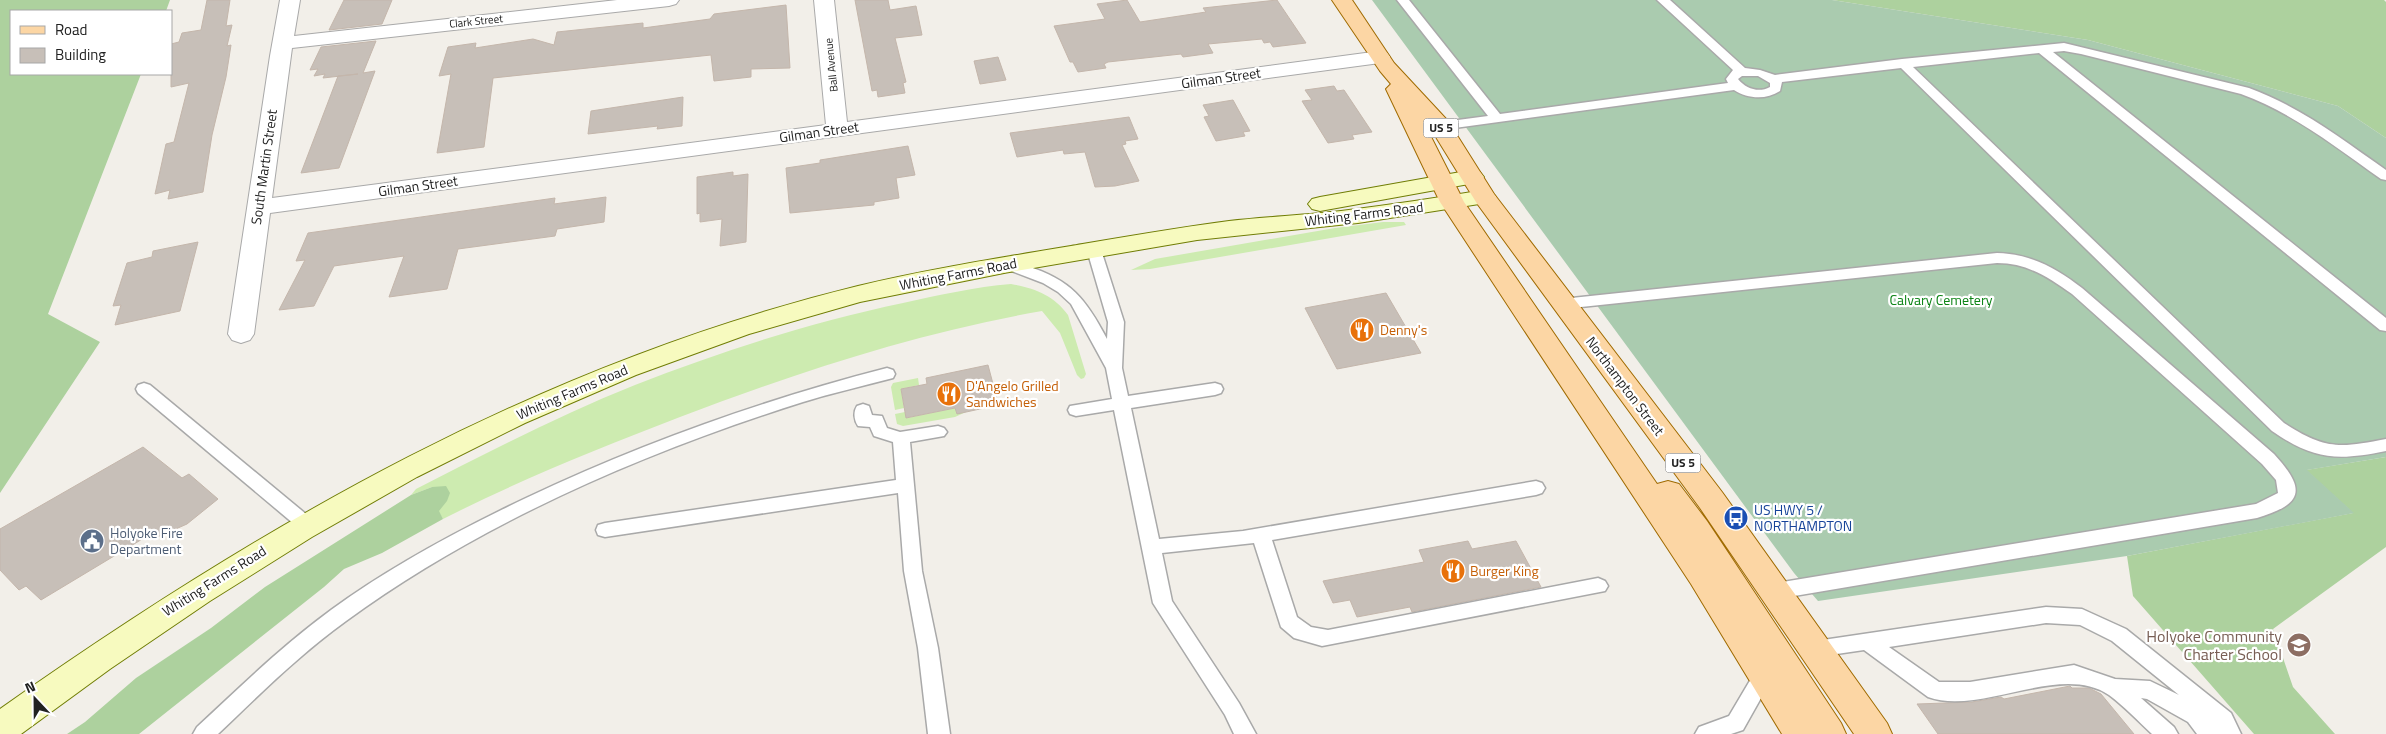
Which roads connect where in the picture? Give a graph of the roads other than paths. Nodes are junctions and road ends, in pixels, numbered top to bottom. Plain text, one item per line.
1 (290, 0) edge
2 (669, 0) edge
3 (824, 0) edge
4 (1342, 0) edge
5 (1403, 0) edge
6 (1663, 0) edge
7 (282, 43) junction
8 (2042, 49) junction
9 (1384, 62) junction
10 (1902, 64) junction
11 (1742, 72) junction
12 (1773, 79) junction
13 (1736, 86) junction
14 (1497, 118) junction
15 (1440, 126) junction
16 (838, 129) junction
17 (2386, 176) edge
18 (1478, 187) junction
19 (1446, 192) junction
20 (258, 207) junction
21 (1094, 250) junction
22 (1006, 264) junction
23 (1562, 304) junction
24 (2386, 326) edge
25 (241, 334) dead end
26 (1114, 368) junction
27 (887, 374) dead end
28 (1215, 388) dead end
29 (144, 389) dead end
30 (1122, 403) junction
31 (863, 410) dead end
32 (1076, 410) dead end
33 (1596, 416) junction
34 (938, 432) dead end
35 (901, 438) junction
36 (2386, 445) edge
37 (906, 484) junction
38 (1536, 488) dead end
39 (306, 524) junction
40 (605, 530) dead end
41 (1261, 535) junction
42 (1152, 547) junction
43 (1598, 586) dead end
44 (1776, 591) junction
45 (1866, 641) junction
46 (1816, 649) junction
47 (1765, 673) junction
48 (2115, 688) junction
49 (0, 729) edge
50 (204, 734) edge
51 (939, 734) edge
52 (1245, 734) edge
53 (1706, 734) edge
54 (1802, 734) edge
55 (1828, 734) edge
56 (1874, 734) edge
57 (2167, 734) edge
58 (2210, 734) edge
59 (2230, 734) edge

1 - 7 street, South Martin Street
2 - 7 street, Clark Street
3 - 16 street, Ball Avenue
4 - 9 main road, Northampton Street / US 5
5 - 14 lane
6 - 11 lane
7 - 20 street, South Martin Street
8 - 10 lane
8 - 17 lane
8 - 24 lane
9 - 15 main road, Northampton Street / US 5
9 - 16 street, Gilman Street
9 - 19 main road, Northampton Street / US 5
10 - 12 lane
10 - 36 lane
11 - 12 lane
11 - 13 lane
12 - 13 lane
13 - 14 lane
14 - 15 lane
15 - 18 main road, Northampton Street / US 5
16 - 20 street, Gilman Street
18 - 19 main road, Whiting Farms Road
18 - 23 main road, Northampton Street / US 5
19 - 21 main road, Whiting Farms Road
19 - 33 main road, Northampton Street / US 5
20 - 25 street, South Martin Street
21 - 22 main road, Whiting Farms Road
21 - 26 lane
22 - 26 lane
22 - 39 main road, Whiting Farms Road
23 - 44 main road, Northampton Street / US 5
23 - 44 lane
26 - 30 lane
27 - 50 lane
28 - 30 lane
29 - 39 lane
30 - 32 lane
30 - 42 lane
31 - 35 lane
33 - 47 main road, Northampton Street / US 5
33 - 55 main road
34 - 35 lane
35 - 37 lane
37 - 40 lane
37 - 51 lane
38 - 41 lane
39 - 49 main road, Whiting Farms Road
41 - 42 lane
41 - 43 lane
42 - 52 lane
44 - 46 main road, Northampton Street / US 5
45 - 46 lane
45 - 48 lane
45 - 59 lane
46 - 56 main road, Northampton Street / US 5
47 - 53 lane
47 - 54 main road, Northampton Street / US 5
48 - 57 lane
48 - 58 lane

